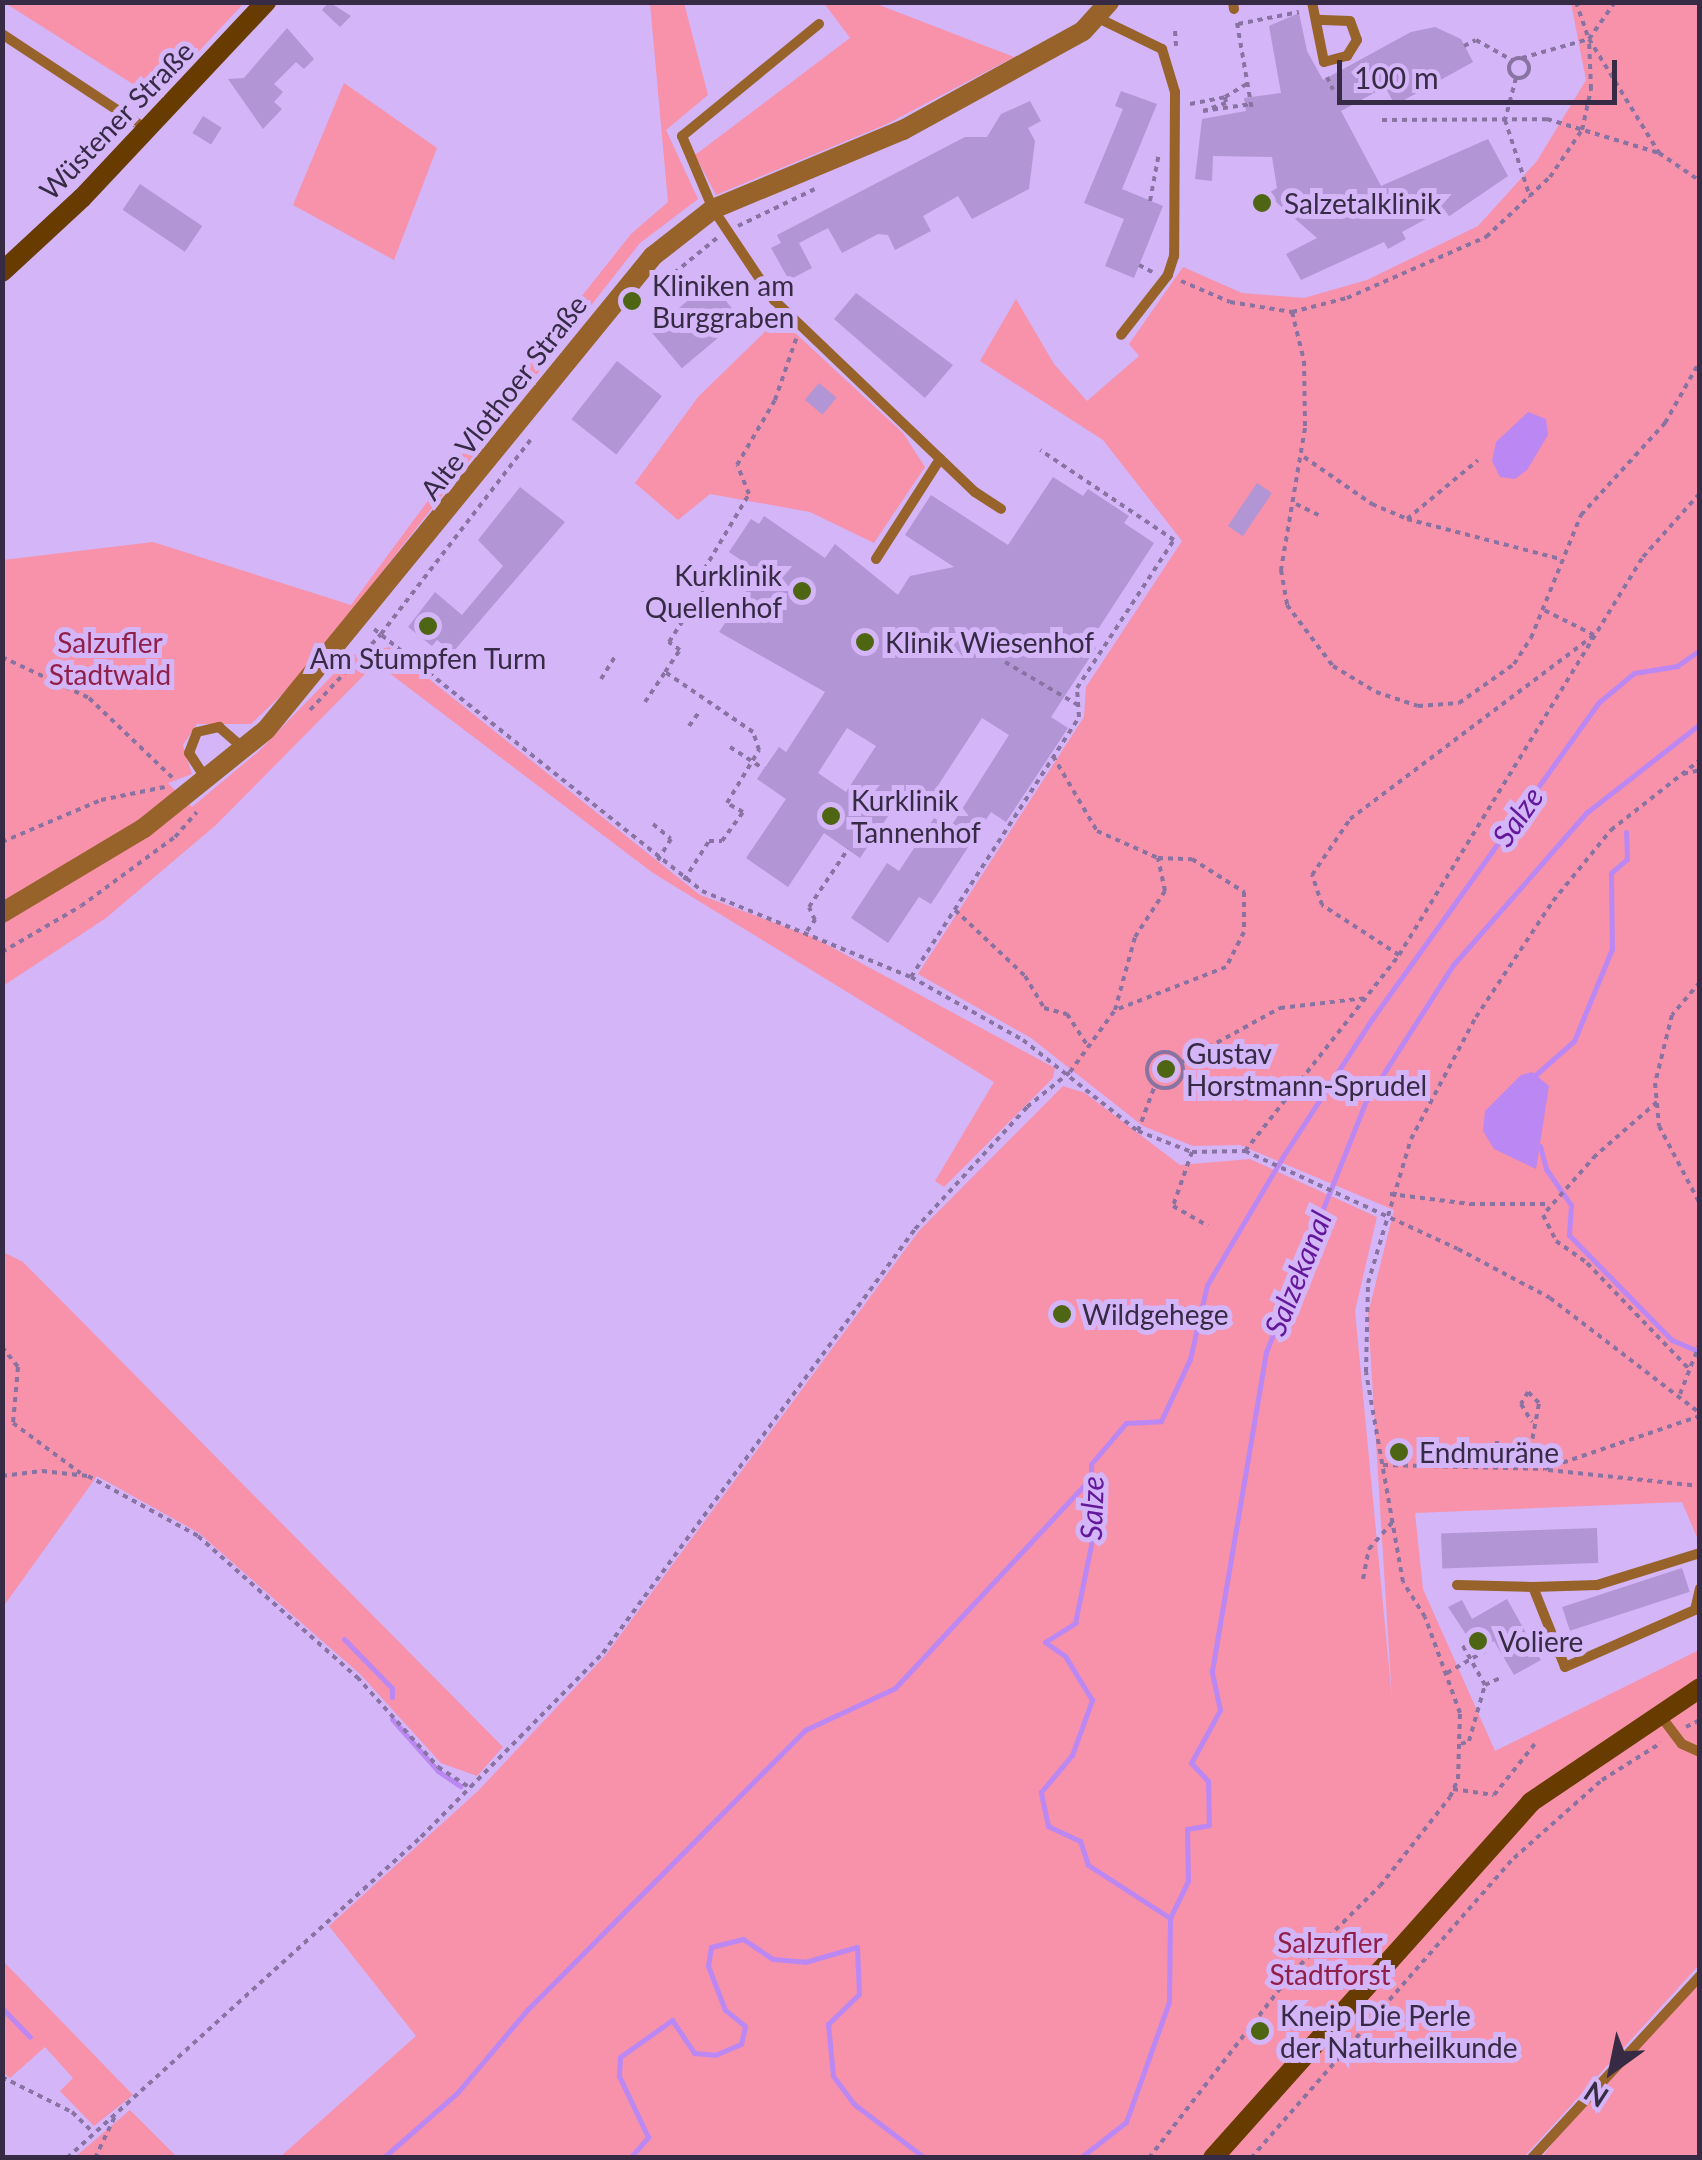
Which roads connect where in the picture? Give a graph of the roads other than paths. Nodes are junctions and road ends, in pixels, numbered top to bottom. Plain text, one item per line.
1 (266, 2) edge
2 (1103, 10) edge
3 (1314, 10) edge
4 (819, 24) dead end
5 (2, 34) edge
6 (146, 130) junction
7 (714, 210) junction
8 (2, 272) edge
9 (1121, 334) dead end
10 (940, 460) junction
11 (1001, 509) dead end
12 (876, 560) dead end
13 (244, 749) junction
14 (206, 780) junction
15 (2, 913) edge
16 (1699, 1555) edge
17 (1457, 1585) dead end
18 (1533, 1587) junction
19 (1700, 1589) edge
20 (1700, 1688) edge
21 (1659, 1714) junction
22 (1700, 1752) edge
23 (1700, 1976) edge
24 (1213, 2158) edge
25 (1532, 2158) edge

1 - 6 main road, Wüstener Straße
2 - 7 street, Alte Vlothoer Straße
2 - 9 lane
3 - 3 lane
4 - 7 lane
5 - 6 lane
6 - 8 main road, Wüstener Straße
7 - 10 lane
7 - 13 street, Alte Vlothoer Straße
10 - 11 lane
10 - 12 lane
13 - 14 street, Alte Vlothoer Straße
13 - 14 lane
14 - 15 street, Alte Vlothoer Straße
16 - 18 lane
17 - 18 lane
18 - 19 lane
20 - 21 main road
21 - 22 lane
21 - 24 main road
23 - 25 lane

